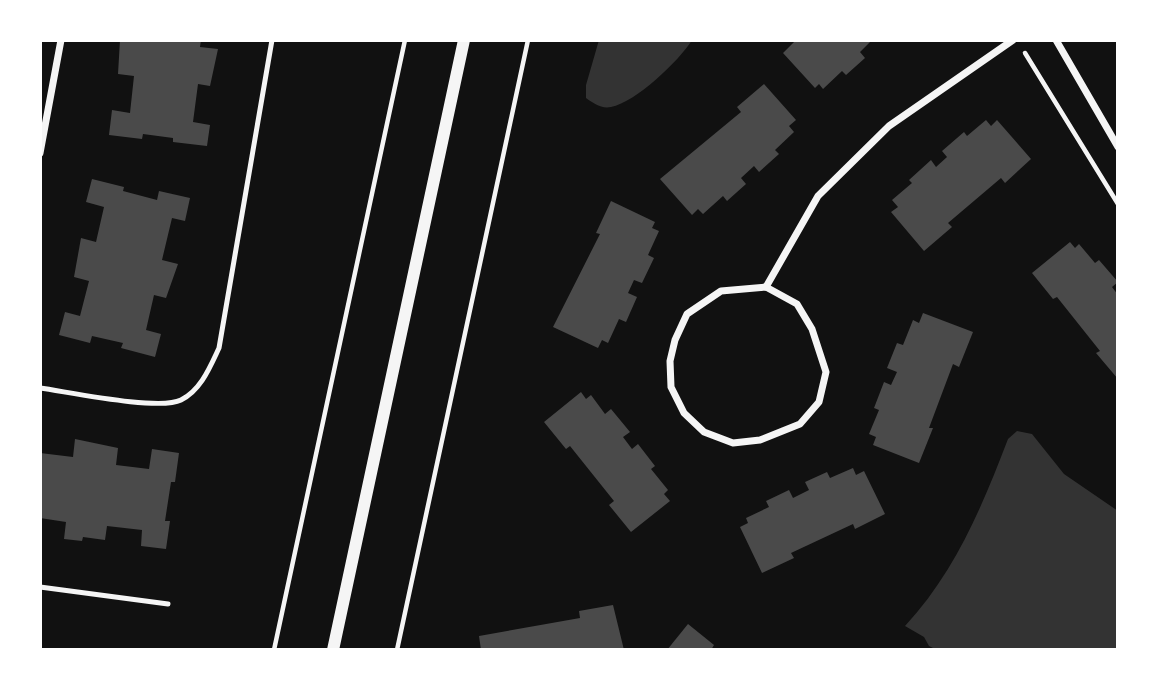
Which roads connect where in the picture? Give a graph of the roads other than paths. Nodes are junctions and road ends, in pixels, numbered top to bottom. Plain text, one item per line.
1 (61, 40) edge
2 (272, 40) edge
3 (464, 40) edge
4 (1013, 40) edge
5 (1056, 40) edge
6 (1118, 147) edge
7 (40, 153) edge
8 (766, 287) junction
9 (40, 388) edge
10 (40, 587) edge
11 (168, 604) dead end
12 (333, 650) edge

1 - 7 street
2 - 9 lane
3 - 12 street
4 - 8 street
5 - 6 street
8 - 8 street
10 - 11 lane

